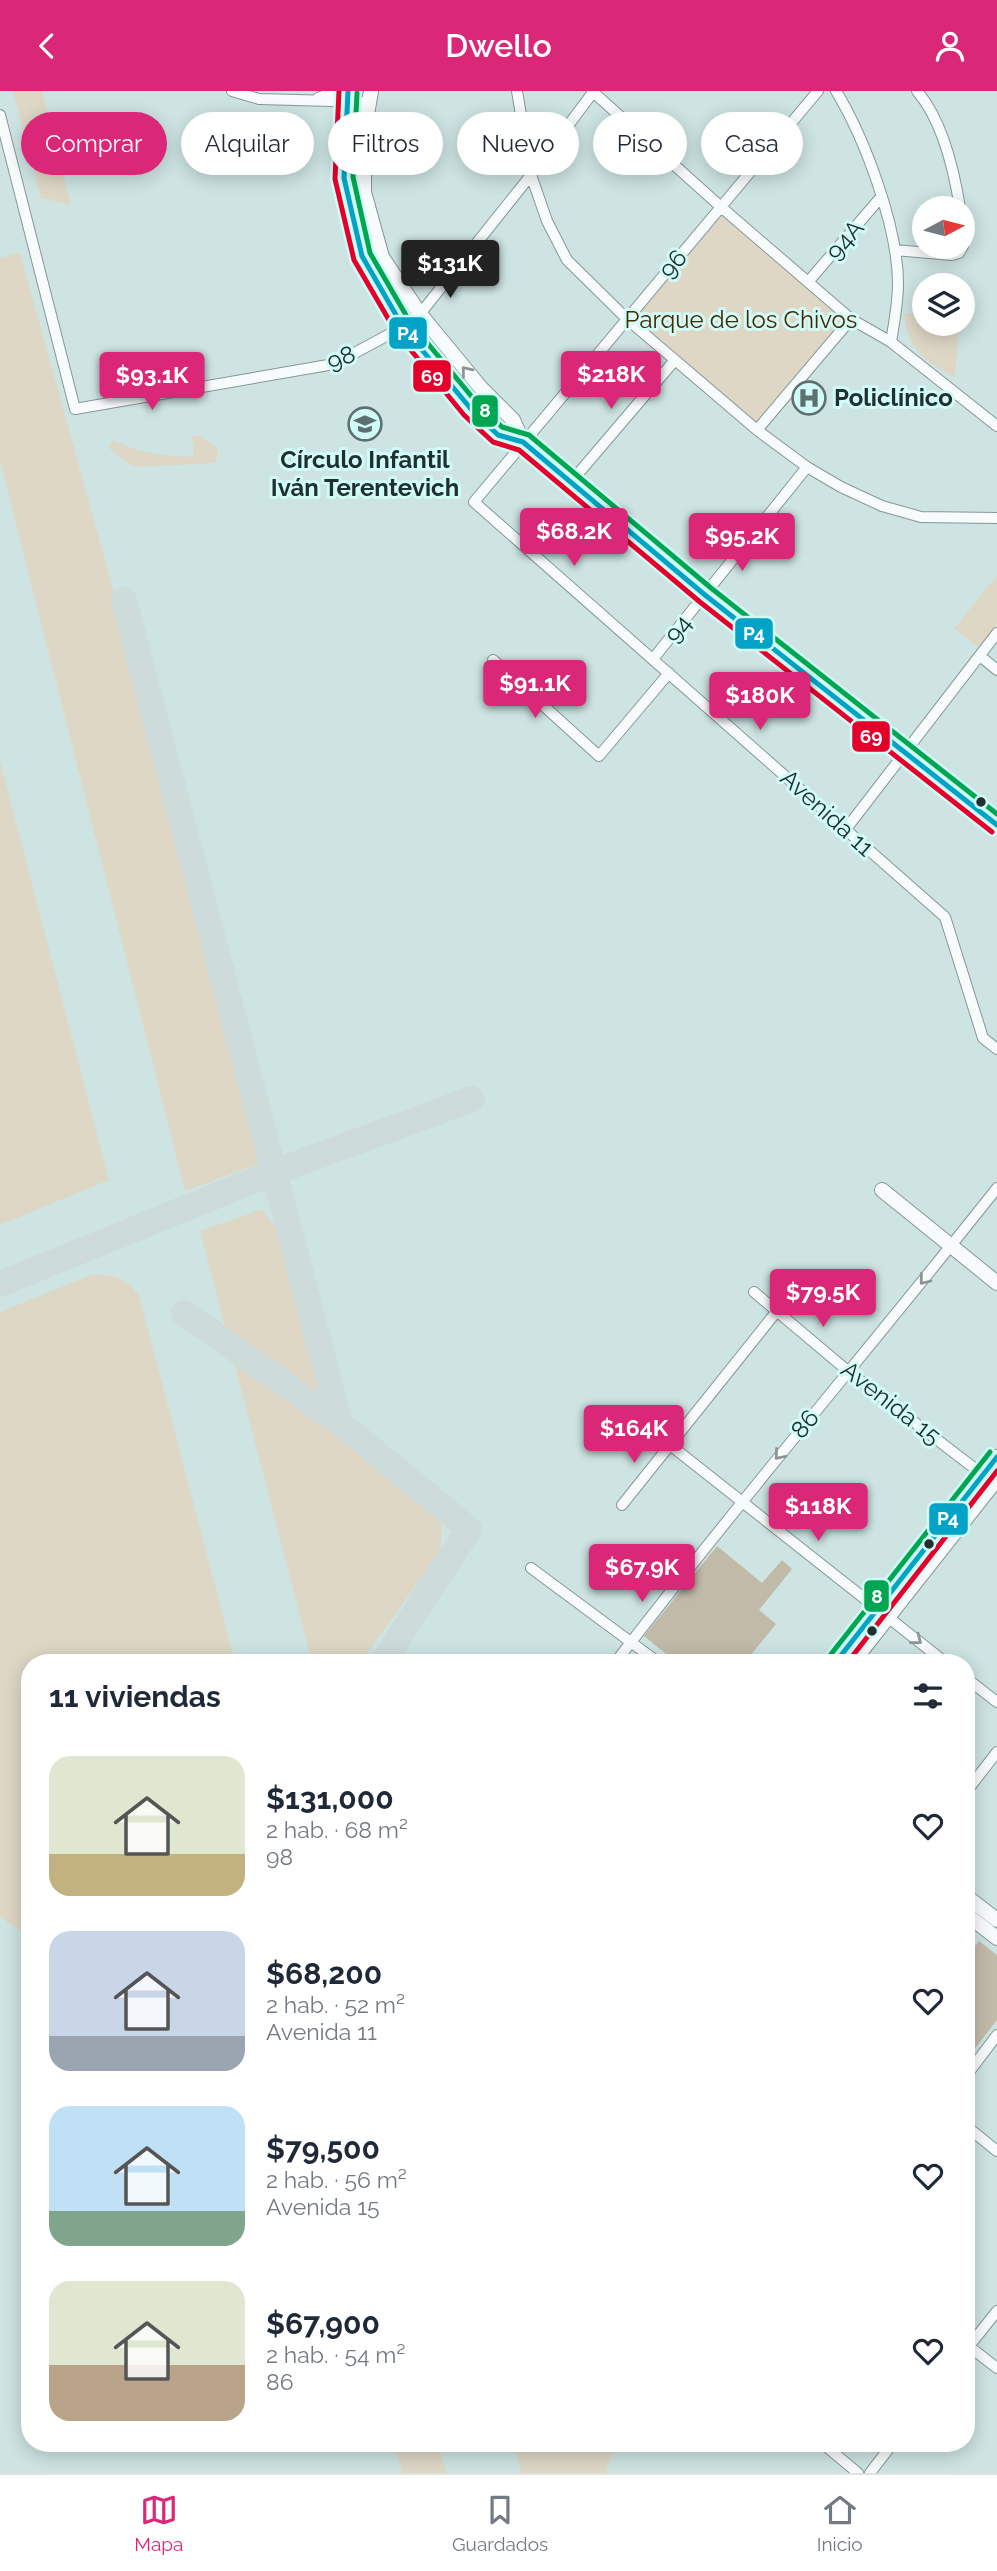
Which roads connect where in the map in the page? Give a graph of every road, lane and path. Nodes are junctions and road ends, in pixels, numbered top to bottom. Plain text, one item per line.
1 (232, 91) edge
2 (517, 91) edge
3 (593, 91) edge
4 (818, 91) edge
5 (836, 91) edge
6 (917, 91) edge
7 (343, 94) edge
8 (370, 96) edge
9 (520, 112) edge
10 (578, 112) edge
11 (0, 115) edge
12 (531, 175) joint
13 (957, 196) edge
14 (881, 197) junction
15 (720, 207) junction
16 (895, 250) junction
17 (912, 252) edge
18 (808, 282) junction
19 (419, 314) junction
20 (627, 319) junction
21 (851, 319) junction
22 (403, 327) junction
23 (891, 342) junction
24 (675, 360) junction
25 (997, 426) edge
26 (757, 430) junction
27 (523, 442) junction
28 (807, 467) junction
29 (571, 482) junction
30 (474, 502) joint
31 (997, 518) edge
32 (705, 595) junction
33 (997, 633) edge
34 (979, 656) junction
35 (653, 659) junction
36 (493, 660) dead end
37 (997, 670) edge
38 (669, 673) junction
39 (905, 752) junction
40 (997, 825) edge
41 (846, 829) junction
42 (997, 1049) edge
43 (997, 1188) edge
44 (882, 1191) dead end
45 (951, 1247) junction
46 (997, 1283) edge
47 (754, 1292) dead end
48 (777, 1311) junction
49 (849, 1372) junction
50 (655, 1433) dead end
51 (670, 1445) junction
52 (997, 1457) edge
53 (993, 1481) edge
54 (741, 1501) junction
55 (622, 1505) dead end
56 (531, 1568) dead end
57 (882, 1613) junction
58 (631, 1642) junction
59 (622, 1654) edge
60 (647, 1654) edge
61 (843, 1654) edge
62 (857, 1654) edge
63 (934, 1654) edge
64 (975, 1685) edge
65 (997, 1702) edge
66 (997, 1752) edge
67 (975, 1780) edge
68 (975, 1903) edge
69 (997, 1920) edge
70 (975, 1921) edge
71 (997, 1938) edge
72 (997, 2035) edge
73 (975, 2064) edge
74 (975, 2133) edge
75 (997, 2151) edge
76 (997, 2311) edge
77 (975, 2337) edge
78 (975, 2353) edge
79 (997, 2368) edge
80 (833, 2452) edge
81 (886, 2452) edge
82 (859, 2473) edge
83 (870, 2473) edge

1 - 7 street
2 - 9 street
3 - 10 street, 98
3 - 15 street
4 - 15 street, 96
5 - 14 street
6 - 13 street
7 - 8 street
7 - 22 main road
8 - 19 main road
11 - 22 street, 98
12 - 19 street, 98
12 - 20 street
14 - 16 street
14 - 18 street, 94A
15 - 18 street
15 - 20 street, 96
16 - 17 street
16 - 23 street
18 - 21 street
19 - 22 street, 98
27 -> 19 main road
20 - 24 street
20 - 27 street, 96
21 - 23 street
21 - 26 street
22 - 27 main road
23 - 25 street
24 - 26 street
24 - 29 street
26 - 28 street
27 - 29 main road
27 - 30 street, 96
28 - 31 street
28 - 32 street, 94
29 - 32 main road
30 - 35 street, Avenida 11
32 - 35 street, 94
32 - 39 main road
33 - 34 street
34 - 37 street
34 - 39 street
35 - 38 street, Avenida 11
36 - 38 street, 94
38 - 41 street, Avenida 11
39 - 40 main road
39 - 41 street
41 - 42 street, Avenida 11
43 - 45 street, 86
44 - 45 main road
45 - 46 main road
45 -> 49 street, 86
47 - 48 street, Avenida 15
48 - 49 street, Avenida 15
48 - 51 street
49 - 53 street, Avenida 15
49 -> 54 street, 86
50 - 51 street
51 - 54 street
51 - 55 street
52 - 53 main road
53 - 57 main road
54 - 57 street
54 - 58 street, 86
56 - 58 street
57 - 61 main road
57 - 62 main road
57 -> 63 street
58 - 59 street, 86
58 - 60 street
64 - 65 street
66 - 67 street
68 - 69 main road
70 - 71 main road
72 - 73 street
74 - 75 street
76 - 77 street
78 - 79 street
80 - 82 street
81 - 83 street

